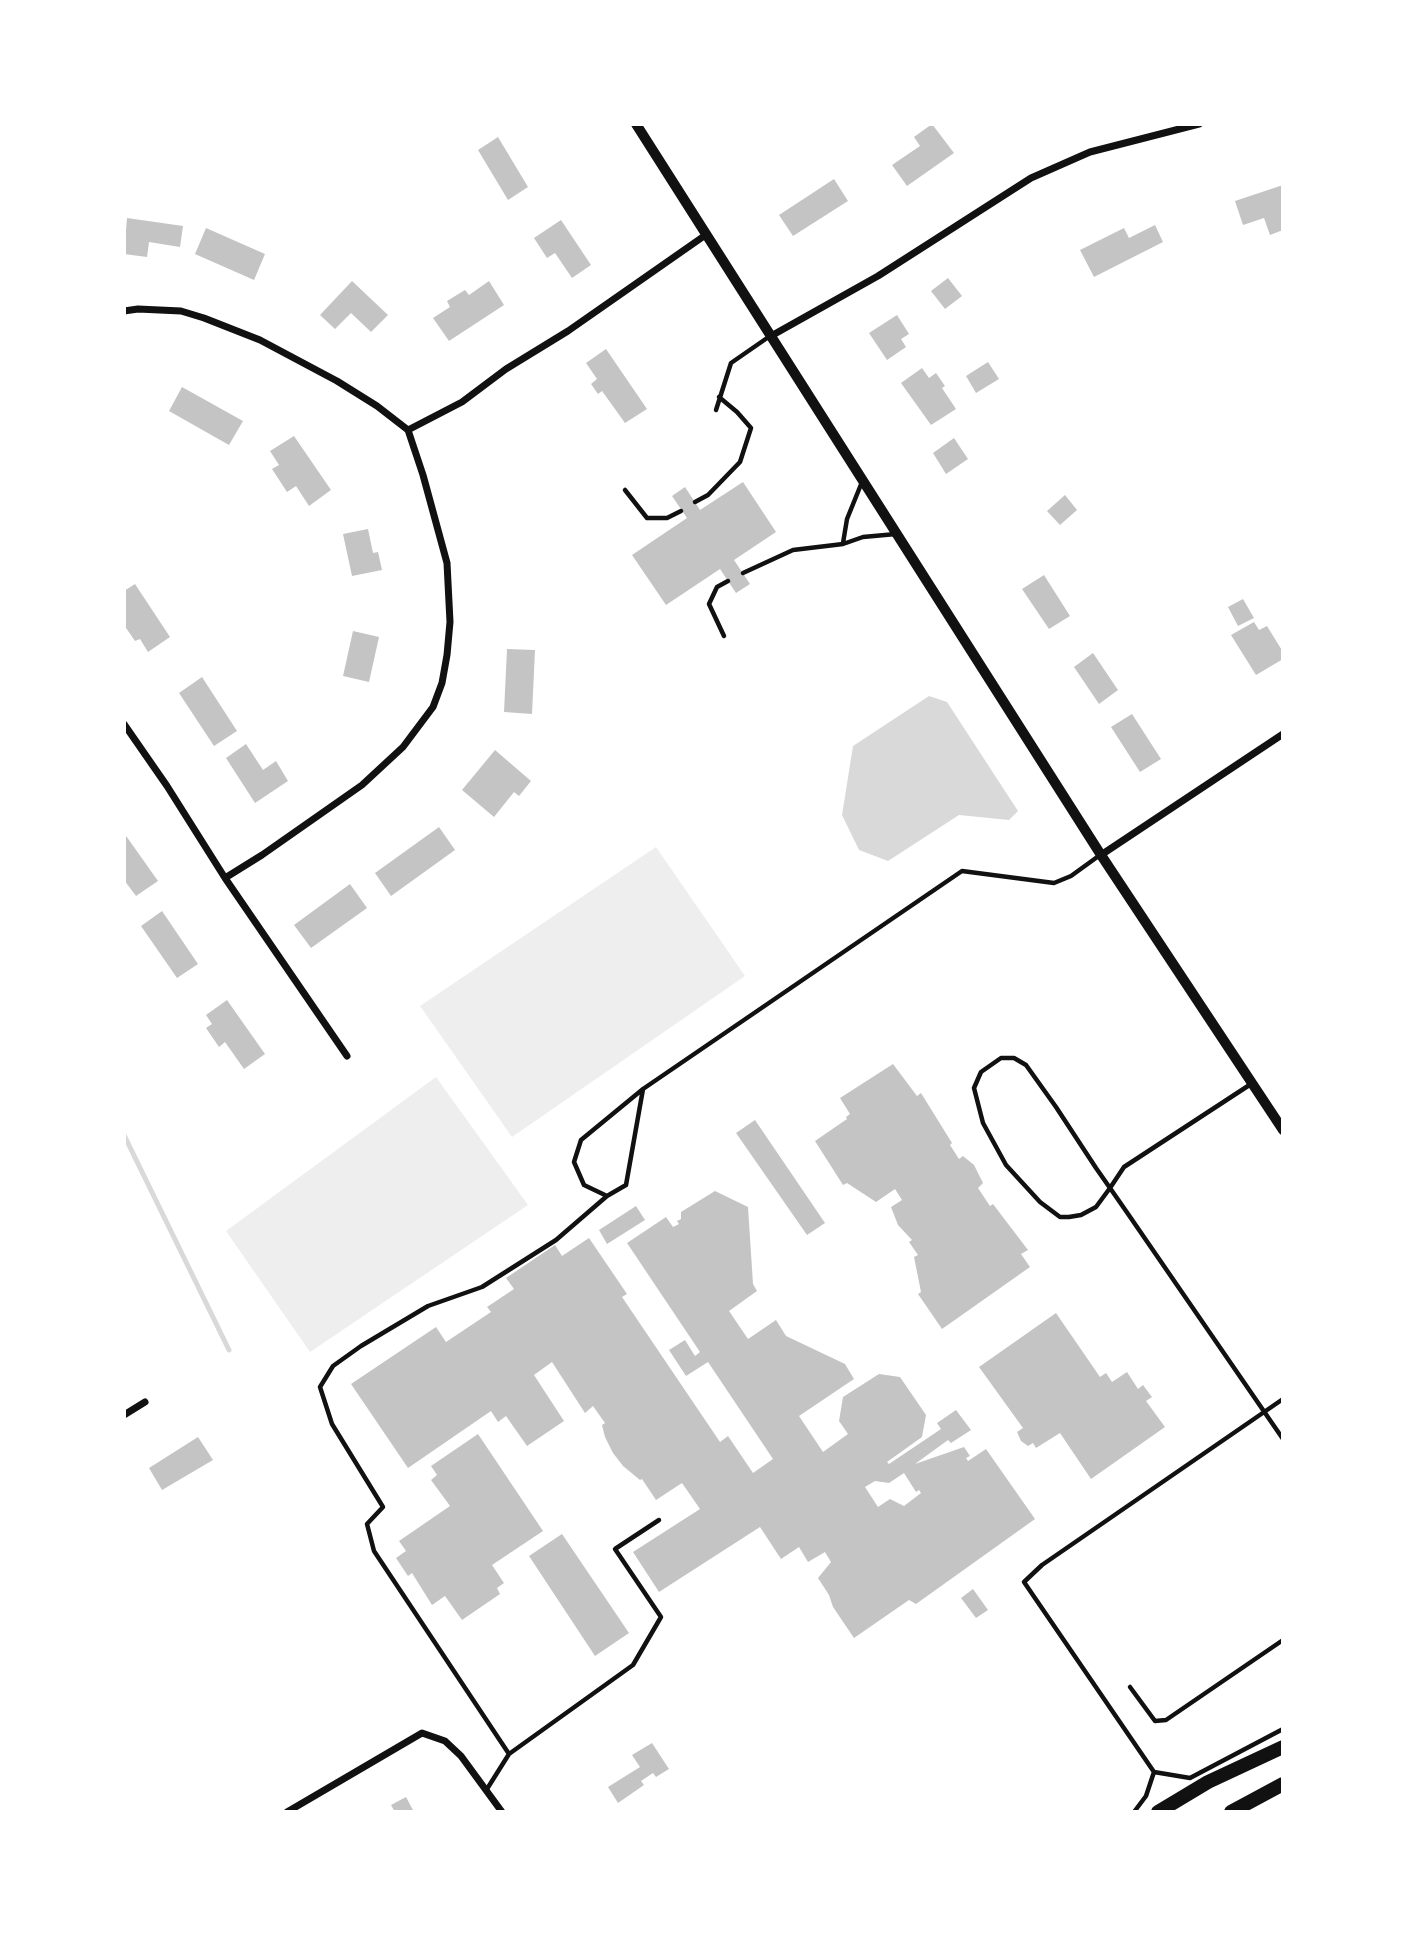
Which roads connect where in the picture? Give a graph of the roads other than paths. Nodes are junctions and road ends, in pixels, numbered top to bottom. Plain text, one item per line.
1 (636, 124) edge
2 (1199, 124) edge
3 (707, 234) junction
4 (124, 312) edge
5 (771, 336) junction
6 (719, 397) junction
7 (716, 410) dead end
8 (408, 430) junction
9 (862, 480) junction
10 (625, 490) dead end
11 (695, 502) dead end
12 (681, 511) dead end
13 (897, 534) junction
14 (843, 544) junction
15 (743, 573) dead end
16 (728, 581) dead end
17 (724, 636) dead end
18 (124, 724) edge
19 (1283, 734) edge
20 (1101, 855) junction
21 (225, 878) junction
22 (347, 1056) dead end
23 (1251, 1084) junction
24 (643, 1089) junction
25 (1283, 1130) edge
26 (1110, 1188) junction
27 (607, 1196) junction
28 (1283, 1399) edge
29 (145, 1402) dead end
30 (1264, 1412) junction
31 (124, 1415) edge
32 (1283, 1439) edge
33 (659, 1520) dead end
34 (1283, 1640) edge
35 (1130, 1687) dead end
36 (1283, 1729) edge
37 (1283, 1747) edge
38 (509, 1754) junction
39 (1154, 1772) junction
40 (1283, 1784) edge
41 (486, 1790) junction
42 (1251, 1807) edge
43 (287, 1812) edge
44 (502, 1812) edge
45 (1134, 1812) edge
46 (1158, 1812) edge
47 (1231, 1812) edge

1 - 3 street
2 - 5 street
3 - 5 street
3 - 8 street
4 - 8 street
5 - 6 lane
5 - 9 street
6 - 7 lane
6 - 11 lane
8 - 21 street
9 - 13 street
9 - 14 lane
10 - 12 lane
13 - 14 lane
13 - 20 street
14 - 15 lane
16 - 17 lane
18 - 21 street
19 - 20 street
20 - 23 street
20 - 24 lane
21 - 22 street
23 - 25 street
23 - 26 lane
24 - 27 lane
24 - 27 lane
26 - 26 lane
26 - 30 lane
27 - 38 lane
28 - 30 lane
29 - 31 street
30 - 32 lane
30 - 39 lane
33 - 38 lane
34 - 35 lane
36 - 39 lane
37 - 46 main road
38 - 41 lane
39 - 45 lane
40 - 42 main road
41 - 43 street
41 - 44 street
42 - 47 main road

